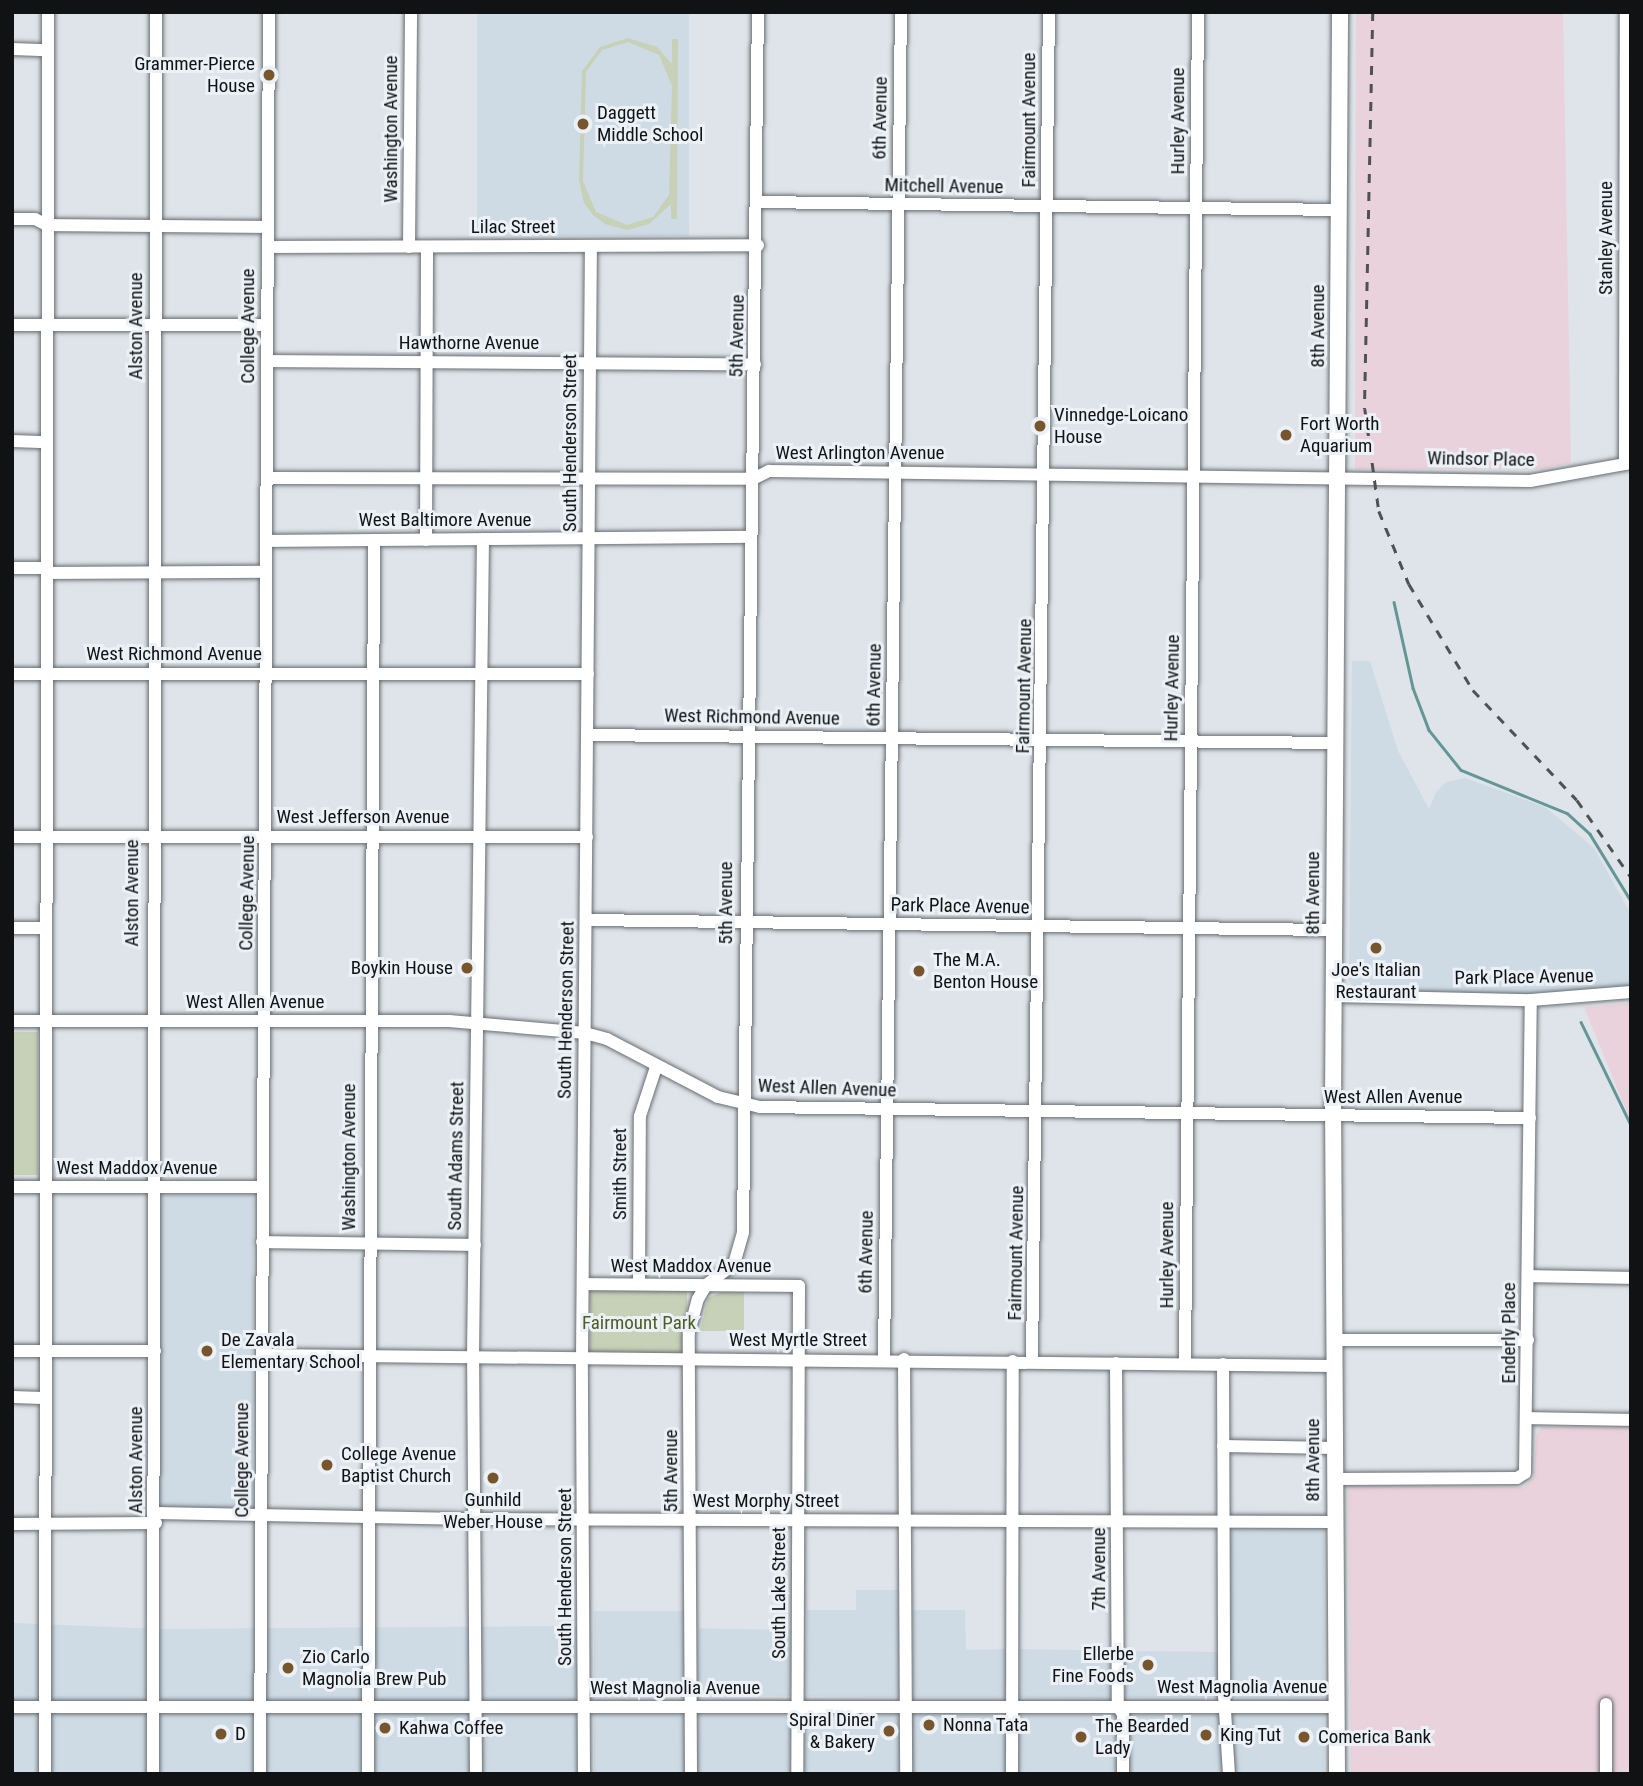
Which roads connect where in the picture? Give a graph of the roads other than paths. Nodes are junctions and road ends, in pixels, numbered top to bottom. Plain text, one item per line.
1 (48, 12) edge
2 (156, 12) edge
3 (269, 12) edge
4 (411, 12) edge
5 (758, 12) edge
6 (901, 12) edge
7 (1049, 12) edge
8 (1198, 12) edge
9 (1340, 12) edge
10 (1626, 12) edge
11 (12, 50) edge
12 (47, 50) junction
13 (1628, 188) edge
14 (759, 202) junction
15 (898, 204) junction
16 (1048, 206) junction
17 (1197, 208) junction
18 (1339, 210) junction
19 (12, 219) edge
20 (47, 225) junction
21 (155, 226) junction
22 (268, 227) junction
23 (758, 245) junction
24 (591, 246) junction
25 (268, 247) junction
26 (409, 247) junction
27 (427, 247) junction
28 (12, 325) edge
29 (47, 325) junction
30 (267, 325) junction
31 (155, 326) junction
32 (267, 361) junction
33 (426, 362) junction
34 (590, 363) junction
35 (755, 363) junction
36 (12, 441) edge
37 (47, 442) junction
38 (1628, 463) edge
39 (895, 472) junction
40 (1046, 473) junction
41 (1194, 474) junction
42 (1339, 476) junction
43 (1371, 476) joint
44 (267, 478) junction
45 (426, 478) junction
46 (589, 479) junction
47 (753, 479) junction
48 (750, 537) junction
49 (589, 538) junction
50 (483, 539) junction
51 (374, 540) junction
52 (426, 540) junction
53 (266, 541) junction
54 (12, 568) edge
55 (47, 570) junction
56 (155, 572) junction
57 (266, 572) junction
58 (155, 673) junction
59 (266, 673) junction
60 (373, 673) junction
61 (480, 673) junction
62 (12, 674) edge
63 (47, 674) junction
64 (588, 674) junction
65 (587, 735) junction
66 (746, 737) junction
67 (892, 738) junction
68 (1042, 740) junction
69 (1190, 742) junction
70 (1335, 743) junction
71 (12, 836) edge
72 (151, 836) junction
73 (268, 836) junction
74 (44, 837) junction
75 (371, 837) junction
76 (479, 837) junction
77 (587, 837) junction
78 (586, 920) junction
79 (746, 922) junction
80 (890, 924) junction
81 (1040, 926) junction
82 (12, 928) edge
83 (43, 928) junction
84 (1188, 928) junction
85 (1334, 930) junction
86 (1631, 992) edge
87 (1333, 996) junction
88 (1531, 1000) junction
89 (12, 1021) edge
90 (43, 1021) junction
91 (152, 1021) junction
92 (264, 1021) junction
93 (369, 1021) junction
94 (477, 1023) junction
95 (585, 1033) junction
96 (656, 1067) junction
97 (743, 1104) junction
98 (887, 1110) junction
99 (1038, 1113) junction
100 (1187, 1115) junction
101 (1332, 1116) junction
102 (1530, 1118) junction
103 (12, 1187) edge
104 (43, 1187) junction
105 (155, 1187) junction
106 (262, 1187) junction
107 (262, 1242) junction
108 (369, 1242) junction
109 (475, 1245) junction
110 (1529, 1276) junction
111 (1631, 1278) edge
112 (583, 1284) junction
113 (639, 1284) junction
114 (706, 1285) junction
115 (799, 1286) joint
116 (1334, 1340) junction
117 (1528, 1340) junction
118 (12, 1351) edge
119 (155, 1351) junction
120 (43, 1352) junction
121 (262, 1355) junction
122 (368, 1356) junction
123 (473, 1357) junction
124 (582, 1358) junction
125 (690, 1359) junction
126 (799, 1359) junction
127 (884, 1359) junction
128 (904, 1359) junction
129 (1013, 1361) junction
130 (1032, 1361) junction
131 (1116, 1363) junction
132 (1185, 1364) junction
133 (1223, 1364) junction
134 (1334, 1366) junction
135 (12, 1398) edge
136 (43, 1398) junction
137 (1528, 1418) junction
138 (1631, 1420) edge
139 (1223, 1446) junction
140 (1334, 1448) junction
141 (1335, 1479) junction
142 (262, 1512) junction
143 (368, 1515) junction
144 (156, 1518) junction
145 (475, 1519) junction
146 (584, 1520) junction
147 (690, 1520) junction
148 (799, 1520) junction
149 (906, 1521) junction
150 (1012, 1521) junction
151 (1118, 1521) junction
152 (1224, 1521) junction
153 (1335, 1522) junction
154 (12, 1524) edge
155 (43, 1524) junction
156 (1606, 1704) dead end
157 (12, 1707) edge
158 (44, 1707) junction
159 (154, 1707) junction
160 (261, 1707) junction
161 (368, 1707) junction
162 (477, 1707) junction
163 (584, 1707) junction
164 (691, 1707) junction
165 (798, 1707) junction
166 (906, 1707) junction
167 (1012, 1707) junction
168 (1118, 1707) junction
169 (1227, 1707) junction
170 (1337, 1707) junction
171 (45, 1774) edge
172 (153, 1774) edge
173 (260, 1774) edge
174 (368, 1774) edge
175 (476, 1774) edge
176 (584, 1774) edge
177 (691, 1774) edge
178 (797, 1774) edge
179 (906, 1774) edge
180 (1012, 1774) edge
181 (1123, 1774) edge
182 (1229, 1774) edge
183 (1337, 1774) edge
184 (1606, 1774) edge

1 - 12 street
2 - 21 street, Alston Avenue
3 - 22 street, College Avenue
4 - 26 street, Washington Avenue
5 - 14 street, 5th Avenue
6 - 15 street, 6th Avenue
7 - 16 street, Fairmount Avenue
8 - 17 street, Hurley Avenue
9 - 18 main road, 8th Avenue
10 - 13 street, Stanley Avenue
11 - 12 street
12 - 20 street
13 - 38 street, Stanley Avenue
14 - 15 street, Mitchell Avenue
14 - 23 street, 5th Avenue
15 - 16 street, Mitchell Avenue
15 - 39 street, 6th Avenue
16 - 17 street, Mitchell Avenue
16 - 40 street, Fairmount Avenue
17 - 18 street, Mitchell Avenue
17 - 41 street, Hurley Avenue
18 - 42 main road, 8th Avenue
19 - 20 street
20 - 21 street
20 - 29 street
21 - 22 street
21 - 31 street, Alston Avenue
22 - 25 street, College Avenue
23 - 24 street, Lilac Street
23 - 35 street, 5th Avenue
24 - 27 street, Lilac Street
24 - 34 street, South Henderson Street
25 - 26 street, Lilac Street
25 - 30 street, College Avenue
26 - 27 street, Lilac Street
27 - 33 street
28 - 29 street
29 - 31 street
29 - 37 street
30 - 31 street
30 - 32 street, College Avenue
31 - 56 street, Alston Avenue
32 - 33 street, Hawthorne Avenue
32 - 44 street, College Avenue
33 - 34 street, Hawthorne Avenue
33 - 45 street
34 - 35 street, Hawthorne Avenue
34 - 46 street, South Henderson Street
35 - 47 street, 5th Avenue
36 - 37 street
37 - 55 street
38 - 43 street, Windsor Place
39 - 40 street, West Arlington Avenue
39 - 47 street, West Arlington Avenue
39 - 67 street, 6th Avenue
40 - 41 street, West Arlington Avenue
40 - 68 street, Fairmount Avenue
41 - 42 street, West Arlington Avenue
41 - 69 street, Hurley Avenue
42 - 43 street, West Arlington Avenue
42 - 70 main road, 8th Avenue
44 - 45 street, West Arlington Avenue
44 - 53 street, College Avenue
45 - 46 street, West Arlington Avenue
45 - 52 street
46 - 47 street, West Arlington Avenue
46 - 49 street, South Henderson Street
47 - 48 street, 5th Avenue
48 - 49 street, West Baltimore Avenue
48 - 66 street, 5th Avenue
49 - 50 street, West Baltimore Avenue
49 - 64 street, South Henderson Street
50 - 52 street, West Baltimore Avenue
50 - 61 street, South Adams Street
51 - 52 street, West Baltimore Avenue
51 - 53 street, West Baltimore Avenue
51 - 60 street, Washington Avenue
53 - 57 street, College Avenue
54 - 55 street
55 - 56 street
55 - 63 street
56 - 57 street
56 - 58 street, Alston Avenue
57 - 59 street, College Avenue
58 - 59 street, West Richmond Avenue
58 - 63 street, West Richmond Avenue
58 - 72 street, Alston Avenue
59 - 60 street, West Richmond Avenue
59 - 73 street, College Avenue
60 - 61 street, West Richmond Avenue
60 - 75 street, Washington Avenue
61 - 64 street, West Richmond Avenue
61 - 76 street, South Adams Street
62 - 63 street, West Richmond Avenue
63 - 74 street
64 - 65 street, South Henderson Street
65 - 66 street, West Richmond Avenue
65 - 77 street, South Henderson Street
66 - 67 street, West Richmond Avenue
66 - 79 street, 5th Avenue
67 - 68 street, West Richmond Avenue
67 - 80 street, 6th Avenue
68 - 69 street, West Richmond Avenue
68 - 81 street, Fairmount Avenue
69 - 70 street, West Richmond Avenue
69 - 84 street, Hurley Avenue
70 - 85 main road, 8th Avenue
71 - 74 street, West Jefferson Avenue
72 - 73 street, West Jefferson Avenue
72 - 74 street, West Jefferson Avenue
72 - 91 street, Alston Avenue
73 - 75 street, West Jefferson Avenue
73 - 92 street, College Avenue
74 - 83 street
75 - 76 street, West Jefferson Avenue
75 - 93 street, Washington Avenue
76 - 77 street, West Jefferson Avenue
76 - 94 street, South Adams Street
77 - 78 street, South Henderson Street
78 - 79 street, Park Place Avenue
78 - 95 street, South Henderson Street
79 - 80 street, Park Place Avenue
79 - 97 street, 5th Avenue
80 - 81 street, Park Place Avenue
80 - 98 street, 6th Avenue
81 - 84 street, Park Place Avenue
81 - 99 street, Fairmount Avenue
82 - 83 street
83 - 90 street
84 - 85 street, Park Place Avenue
84 - 100 street, Hurley Avenue
85 - 87 main road, 8th Avenue
86 - 88 street, Park Place Avenue
87 - 88 street, Park Place Avenue
87 - 101 main road, 8th Avenue
88 - 102 street, Enderly Place
89 - 90 street, West Allen Avenue
90 - 91 street, West Allen Avenue
90 - 104 street
91 - 92 street, West Allen Avenue
91 - 105 street, Alston Avenue
92 - 93 street, West Allen Avenue
92 - 106 street, College Avenue
93 - 94 street, West Allen Avenue
93 - 108 street, Washington Avenue
94 - 95 street, West Allen Avenue
94 - 109 street, South Adams Street
95 - 96 street, West Allen Avenue
95 - 112 street, South Henderson Street
96 - 97 street, West Allen Avenue
96 - 113 street, Smith Street
97 - 98 street, West Allen Avenue
97 - 114 street, 5th Avenue
98 - 99 street, West Allen Avenue
98 - 127 street, 6th Avenue
99 - 100 street, West Allen Avenue
99 - 130 street, Fairmount Avenue
100 - 101 street, West Allen Avenue
100 - 132 street, Hurley Avenue
101 - 102 street, West Allen Avenue
101 - 116 main road, 8th Avenue
102 - 110 street, Enderly Place
103 - 104 street, West Maddox Avenue
104 - 105 street, West Maddox Avenue
104 - 120 street
105 - 106 street, West Maddox Avenue
105 - 119 street, Alston Avenue
106 - 107 street, College Avenue
107 - 108 street
107 - 121 street, College Avenue
108 - 109 street
108 - 122 street, Washington Avenue
109 - 123 street, South Adams Street
110 - 111 street
110 - 117 street, Enderly Place
112 - 113 street, West Maddox Avenue
112 - 124 street, South Henderson Street
113 - 114 street, West Maddox Avenue
114 - 115 street, West Maddox Avenue
114 - 125 street, 5th Avenue
115 - 126 street, South Lake Street
116 - 117 street
116 - 134 main road, 8th Avenue
117 - 137 street, Enderly Place
118 - 120 street
119 - 120 street
119 - 144 street, Alston Avenue
120 - 136 street
121 - 122 street, West Myrtle Street
121 - 142 street, College Avenue
122 - 123 street, West Myrtle Street
122 - 143 street, Washington Avenue
123 - 124 street, West Myrtle Street
123 - 145 street, South Adams Street
124 - 125 street, West Myrtle Street
124 - 146 street, South Henderson Street
125 - 126 street, West Myrtle Street
125 - 147 street, 5th Avenue
126 - 127 street, West Myrtle Street
126 - 148 street, South Lake Street
127 - 128 street, West Myrtle Street
128 - 129 street, West Myrtle Street
128 - 149 street
129 - 130 street, West Myrtle Street
129 - 150 street
130 - 131 street, West Myrtle Street
131 - 132 street, West Myrtle Street
131 - 151 street, 7th Avenue
132 - 133 street, West Myrtle Street
133 - 134 street, West Myrtle Street
133 - 139 street
134 - 140 main road, 8th Avenue
135 - 136 street
136 - 155 street
137 - 138 street
137 - 141 street, Enderly Place
139 - 140 street
139 - 152 street
140 - 141 main road, 8th Avenue
141 - 153 main road, 8th Avenue
142 - 143 street, West Morphy Street
142 - 144 street, West Morphy Street
142 - 160 street, College Avenue
143 - 145 street, West Morphy Street
143 - 161 street, Washington Avenue
144 - 155 street, West Morphy Street
144 - 159 street, Alston Avenue
145 - 146 street, West Morphy Street
145 - 162 street, South Adams Street
146 - 147 street, West Morphy Street
146 - 163 street, South Henderson Street
147 - 148 street, West Morphy Street
147 - 164 street, 5th Avenue
148 - 149 street, West Morphy Street
148 - 165 street, South Lake Street
149 - 150 street, West Morphy Street
149 - 166 street
150 - 151 street, West Morphy Street
150 - 167 street
151 - 152 street, West Morphy Street
151 - 168 street, 7th Avenue
152 - 153 street, West Morphy Street
152 - 169 street
153 - 170 main road, 8th Avenue
154 - 155 street, West Morphy Street
155 - 158 street
156 - 184 street
157 - 158 street, West Magnolia Avenue
158 - 159 street, West Magnolia Avenue
158 - 171 street
159 - 160 street, West Magnolia Avenue
159 - 172 street, Alston Avenue
160 - 161 street, West Magnolia Avenue
160 - 173 street, College Avenue
161 - 162 street, West Magnolia Avenue
161 - 174 street, Washington Avenue
162 - 163 street, West Magnolia Avenue
162 - 175 street, South Adams Street
163 - 164 street, West Magnolia Avenue
163 - 176 street, South Henderson Street
164 - 165 street, West Magnolia Avenue
164 - 177 street, 5th Avenue
165 - 166 street, West Magnolia Avenue
165 - 178 street, South Lake Street
166 - 167 street, West Magnolia Avenue
166 - 179 street
167 - 168 street, West Magnolia Avenue
167 - 180 street
168 - 169 street, West Magnolia Avenue
168 - 181 street, 7th Avenue
169 - 170 street, West Magnolia Avenue
169 - 182 street
170 - 183 main road, 8th Avenue

